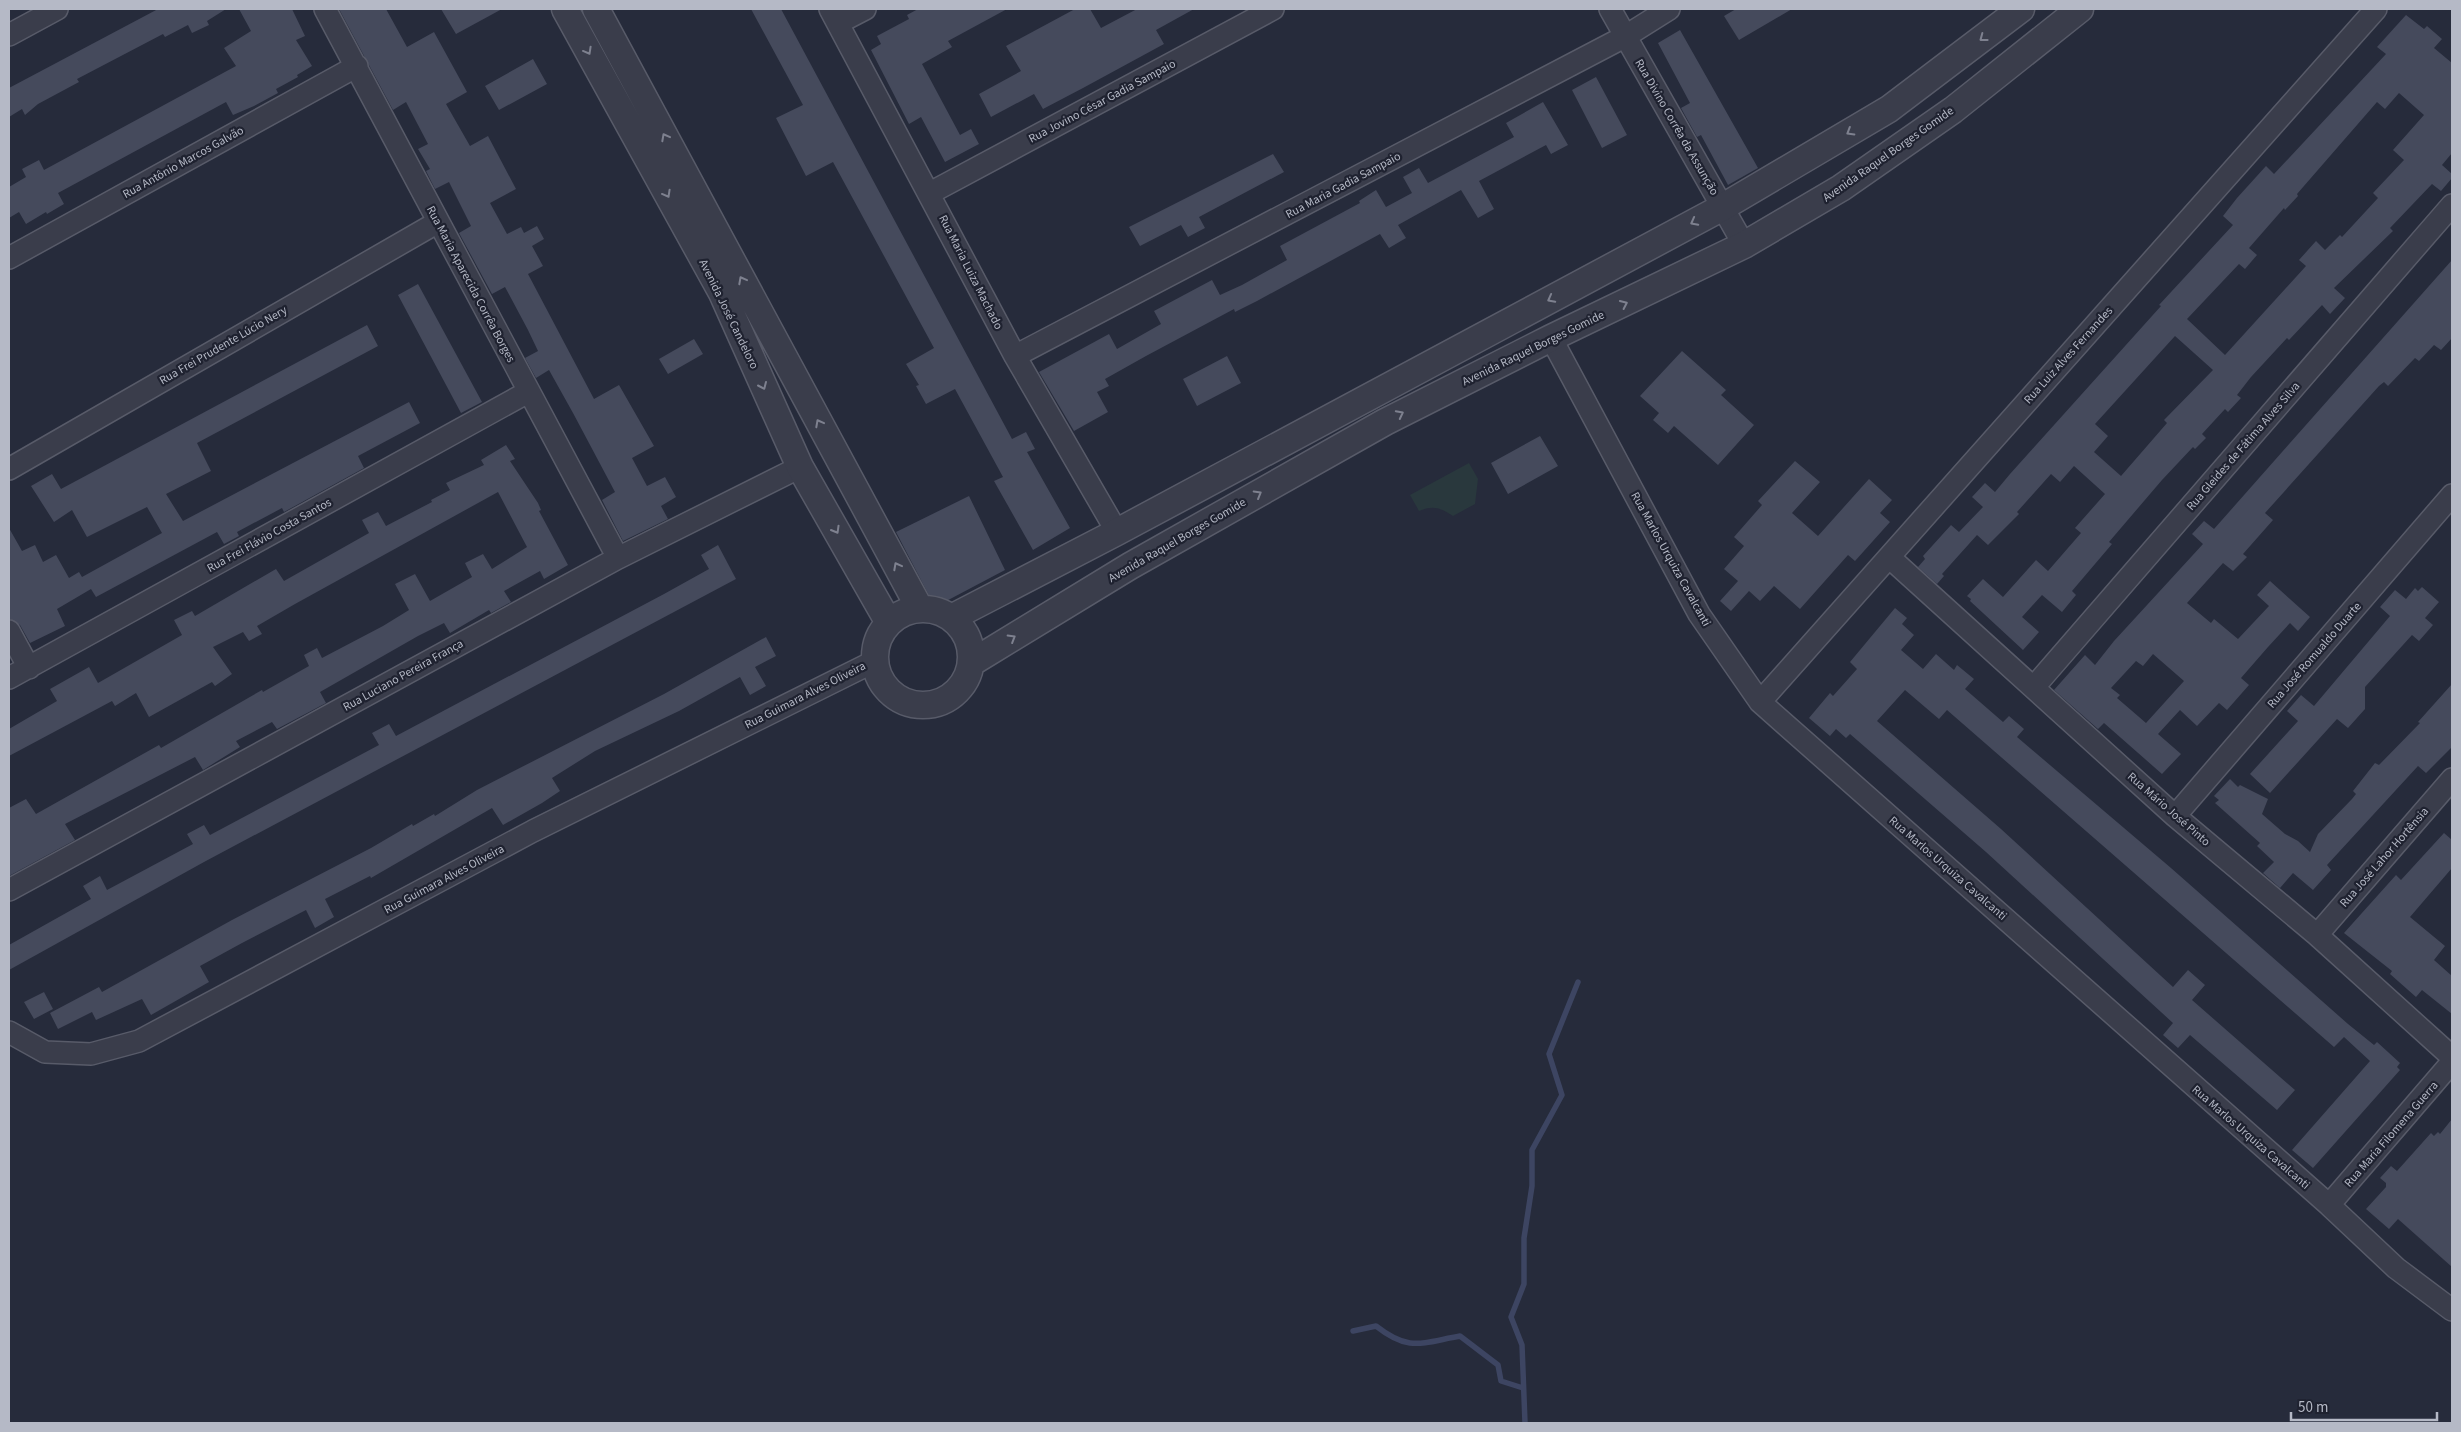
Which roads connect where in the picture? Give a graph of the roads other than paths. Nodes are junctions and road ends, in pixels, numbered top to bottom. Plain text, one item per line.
1 (57, 9) edge
2 (325, 9) edge
3 (565, 9) edge
4 (596, 9) edge
5 (866, 9) edge
6 (1273, 9) edge
7 (1610, 9) edge
8 (1668, 9) edge
9 (2021, 9) edge
10 (2080, 9) edge
11 (2376, 9) edge
12 (834, 16) edge
13 (9, 35) edge
14 (1626, 36) junction
15 (357, 66) junction
16 (930, 193) junction
17 (2452, 205) edge
18 (1723, 207) junction
19 (438, 222) junction
20 (1744, 245) junction
21 (9, 258) edge
22 (1551, 338) junction
23 (1015, 356) junction
24 (528, 392) junction
25 (800, 467) junction
26 (9, 469) edge
27 (2452, 495) edge
28 (1117, 532) junction
29 (1889, 557) junction
30 (618, 558) junction
31 (920, 609) junction
32 (951, 618) junction
33 (889, 622) junction
34 (9, 631) edge
35 (875, 660) junction
36 (970, 664) junction
37 (29, 668) junction
38 (9, 678) edge
39 (2034, 686) junction
40 (1760, 702) junction
41 (2452, 779) edge
42 (2175, 816) junction
43 (9, 890) edge
44 (2317, 935) junction
45 (9, 1032) edge
46 (2452, 1057) edge
47 (2452, 1062) edge
48 (2329, 1205) junction
49 (2452, 1310) edge

1 - 13 street
2 - 15 street, Rua Maria Aparecida Corrêa Borges
3 -> 25 street, Avenida José Candeloro
31 -> 4 street, Avenida José Candeloro
5 - 12 street
6 - 16 street, Rua Jovino César Gadia Sampaio
7 - 14 street, Rua Divino Corrêa da Assunção
8 - 14 street, Rua Maria Gadia Sampaio
9 -> 18 street
10 - 20 street, Avenida Raquel Borges Gomide
11 - 29 street, Rua Luiz Alves Fernandes
12 - 16 street, Rua Maria Luiza Machado
14 - 18 street, Rua Divino Corrêa da Assunção
14 - 23 street, Rua Maria Gadia Sampaio
15 - 19 street, Rua Maria Aparecida Corrêa Borges
15 - 21 street, Rua Antônio Marcos Galvão
16 - 23 street, Rua Maria Luiza Machado
17 - 39 street, Rua Gleides de Fátima Alves Silva
18 - 20 street, Rua Divino Corrêa da Assunção
18 -> 28 street
19 - 24 street, Rua Maria Aparecida Corrêa Borges
19 - 26 street, Rua Frei Prudente Lúcio Nery
22 -> 20 street, Avenida Raquel Borges Gomide
36 -> 22 street, Avenida Raquel Borges Gomide
22 - 40 street, Rua Marlos Urquiza Cavalcanti
23 - 28 street, Rua Maria Luiza Machado
24 - 30 street, Rua Maria Aparecida Corrêa Borges
24 - 37 street, Rua Frei Flávio Costa Santos
25 - 30 street, Rua Luciano Pereira França
25 -> 33 street, Avenida José Candeloro
27 - 42 street, Rua José Romualdo Duarte
28 - 32 street
29 - 39 street, Rua Mário José Pinto
29 - 40 street, Rua Luiz Alves Fernandes
30 - 43 street, Rua Luciano Pereira França
31 - 32 street
31 - 33 street
32 - 36 street
33 - 35 street
34 - 37 street
35 - 36 street
35 - 45 street, Rua Guimara Alves Oliveira
37 - 38 street, Rua Frei Flávio Costa Santos
39 - 42 street, Rua Mário José Pinto
40 - 48 street, Rua Marlos Urquiza Cavalcanti
41 - 44 street, Rua José Lahor Hortênsia
42 - 44 street, Rua Mário José Pinto
44 - 46 street, Rua Mário José Pinto
47 - 48 street, Rua Maria Filomena Guerra
48 - 49 street, Rua Marlos Urquiza Cavalcanti

